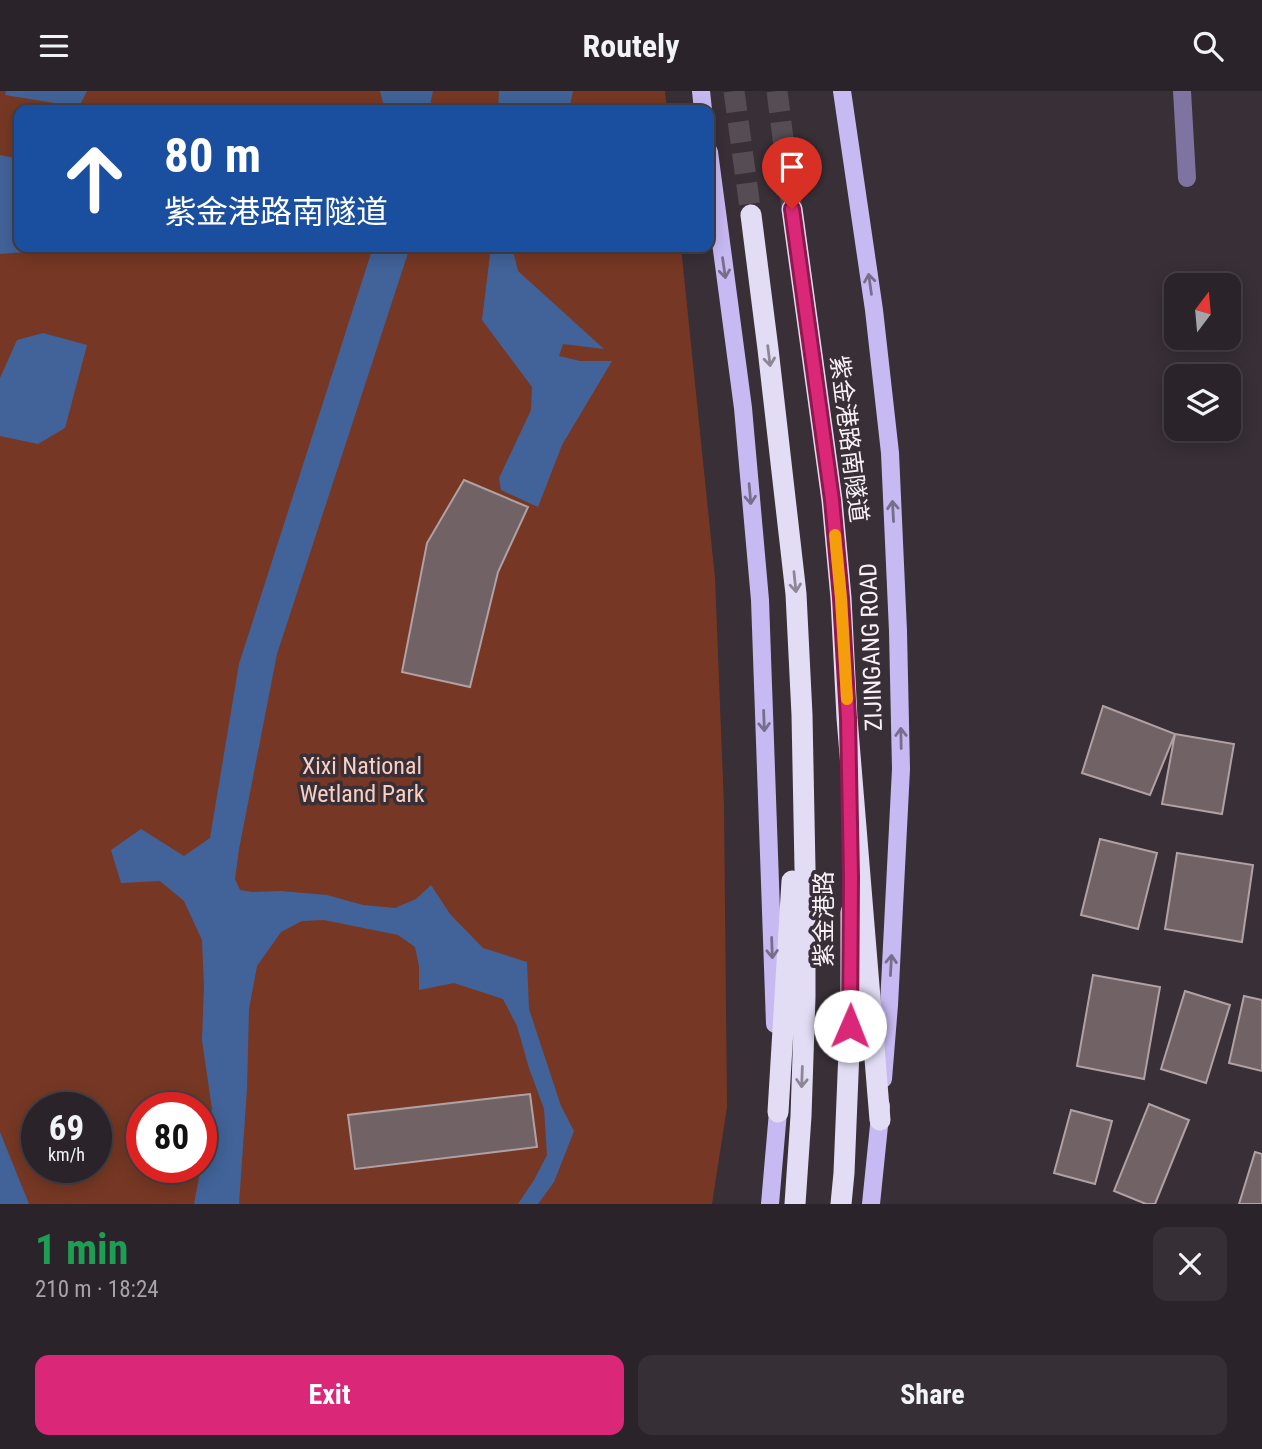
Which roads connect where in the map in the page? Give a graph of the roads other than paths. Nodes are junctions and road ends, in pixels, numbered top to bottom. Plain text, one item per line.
1 (842, 91) edge
2 (1182, 91) edge
3 (1187, 178) dead end
4 (714, 190) edge
5 (792, 209) tunnel mouth
6 (751, 215) tunnel mouth
7 (802, 715) junction
8 (848, 718) junction
9 (778, 1111) junction
10 (880, 1120) junction
11 (770, 1204) edge
12 (795, 1204) edge
13 (841, 1204) edge
14 (871, 1204) edge

10 -> 1 main road, ZIJINGANG ROAD
2 - 3 lane
4 -> 9 main road
5 - 8 highway, 紫金港路南隧道
6 -> 7 highway
7 - 9 highway
7 -> 12 highway
8 - 10 highway
8 - 13 highway, 紫金港路
9 - 11 main road
10 - 14 main road, ZIJINGANG ROAD

